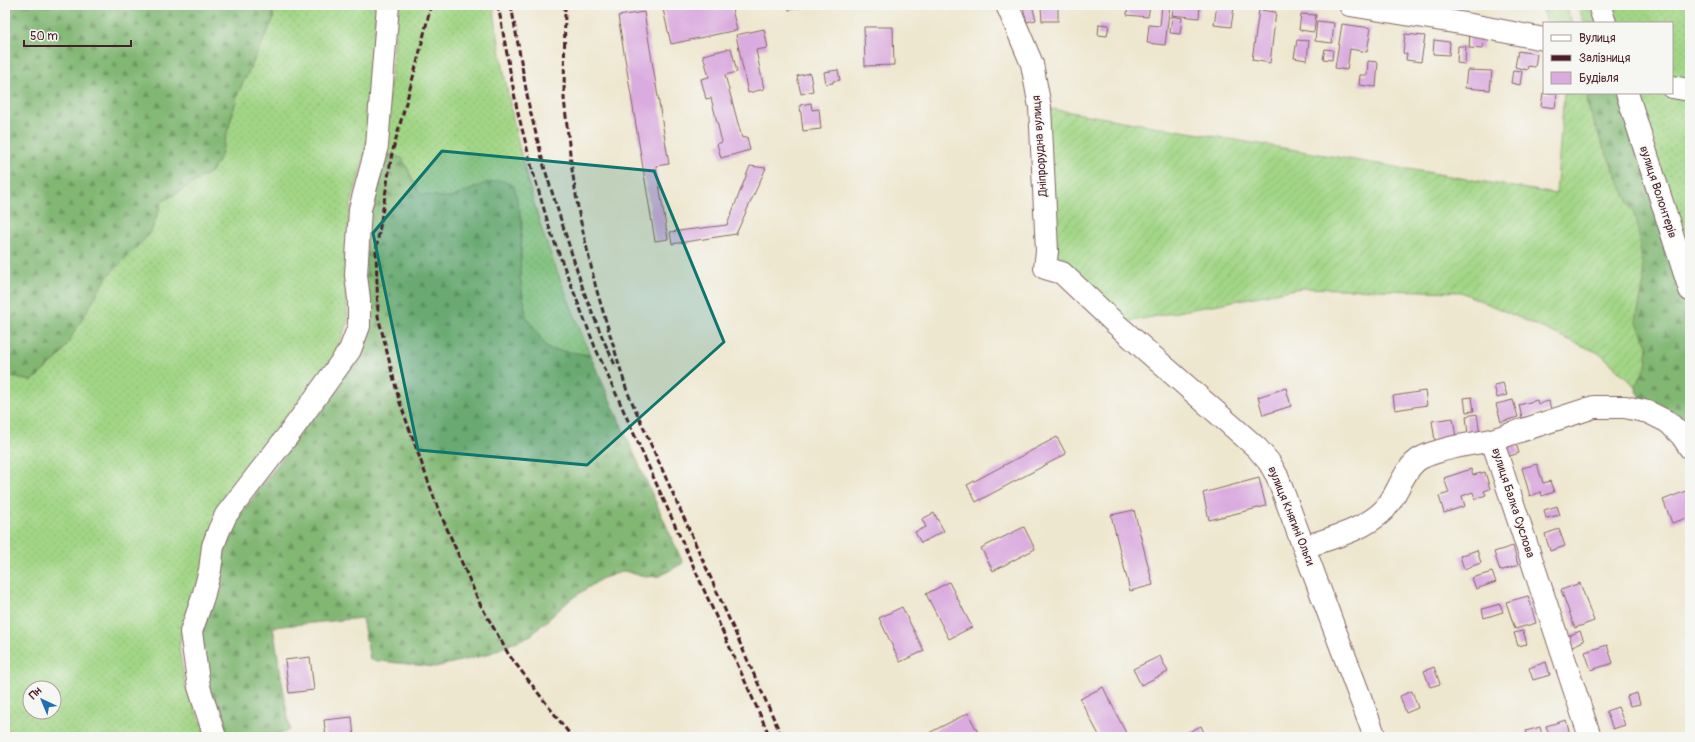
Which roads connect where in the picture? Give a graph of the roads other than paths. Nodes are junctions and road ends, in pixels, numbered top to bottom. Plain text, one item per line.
1 (388, 5) edge
2 (1007, 5) edge
3 (1350, 5) edge
4 (1599, 5) edge
5 (1605, 22) edge
6 (1543, 39) edge
7 (1673, 87) edge
8 (1690, 90) edge
9 (1627, 94) edge
10 (1045, 268) joint
11 (1690, 290) edge
12 (1492, 440) junction
13 (1690, 448) edge
14 (1304, 547) junction
15 (215, 737) edge
16 (1375, 737) edge
17 (1590, 737) edge

1 - 15 street
2 - 10 street, Дніпрорудна вулиця
3 - 6 street
4 - 5 street
7 - 8 street
9 - 11 street, вулиця Волонтерів
10 - 14 street, вулиця Княгині Ольги
12 - 13 street
12 - 14 street, вулиця Балка Суслова
12 - 17 street, вулиця Балка Суслова
14 - 16 street, вулиця Княгині Ольги

